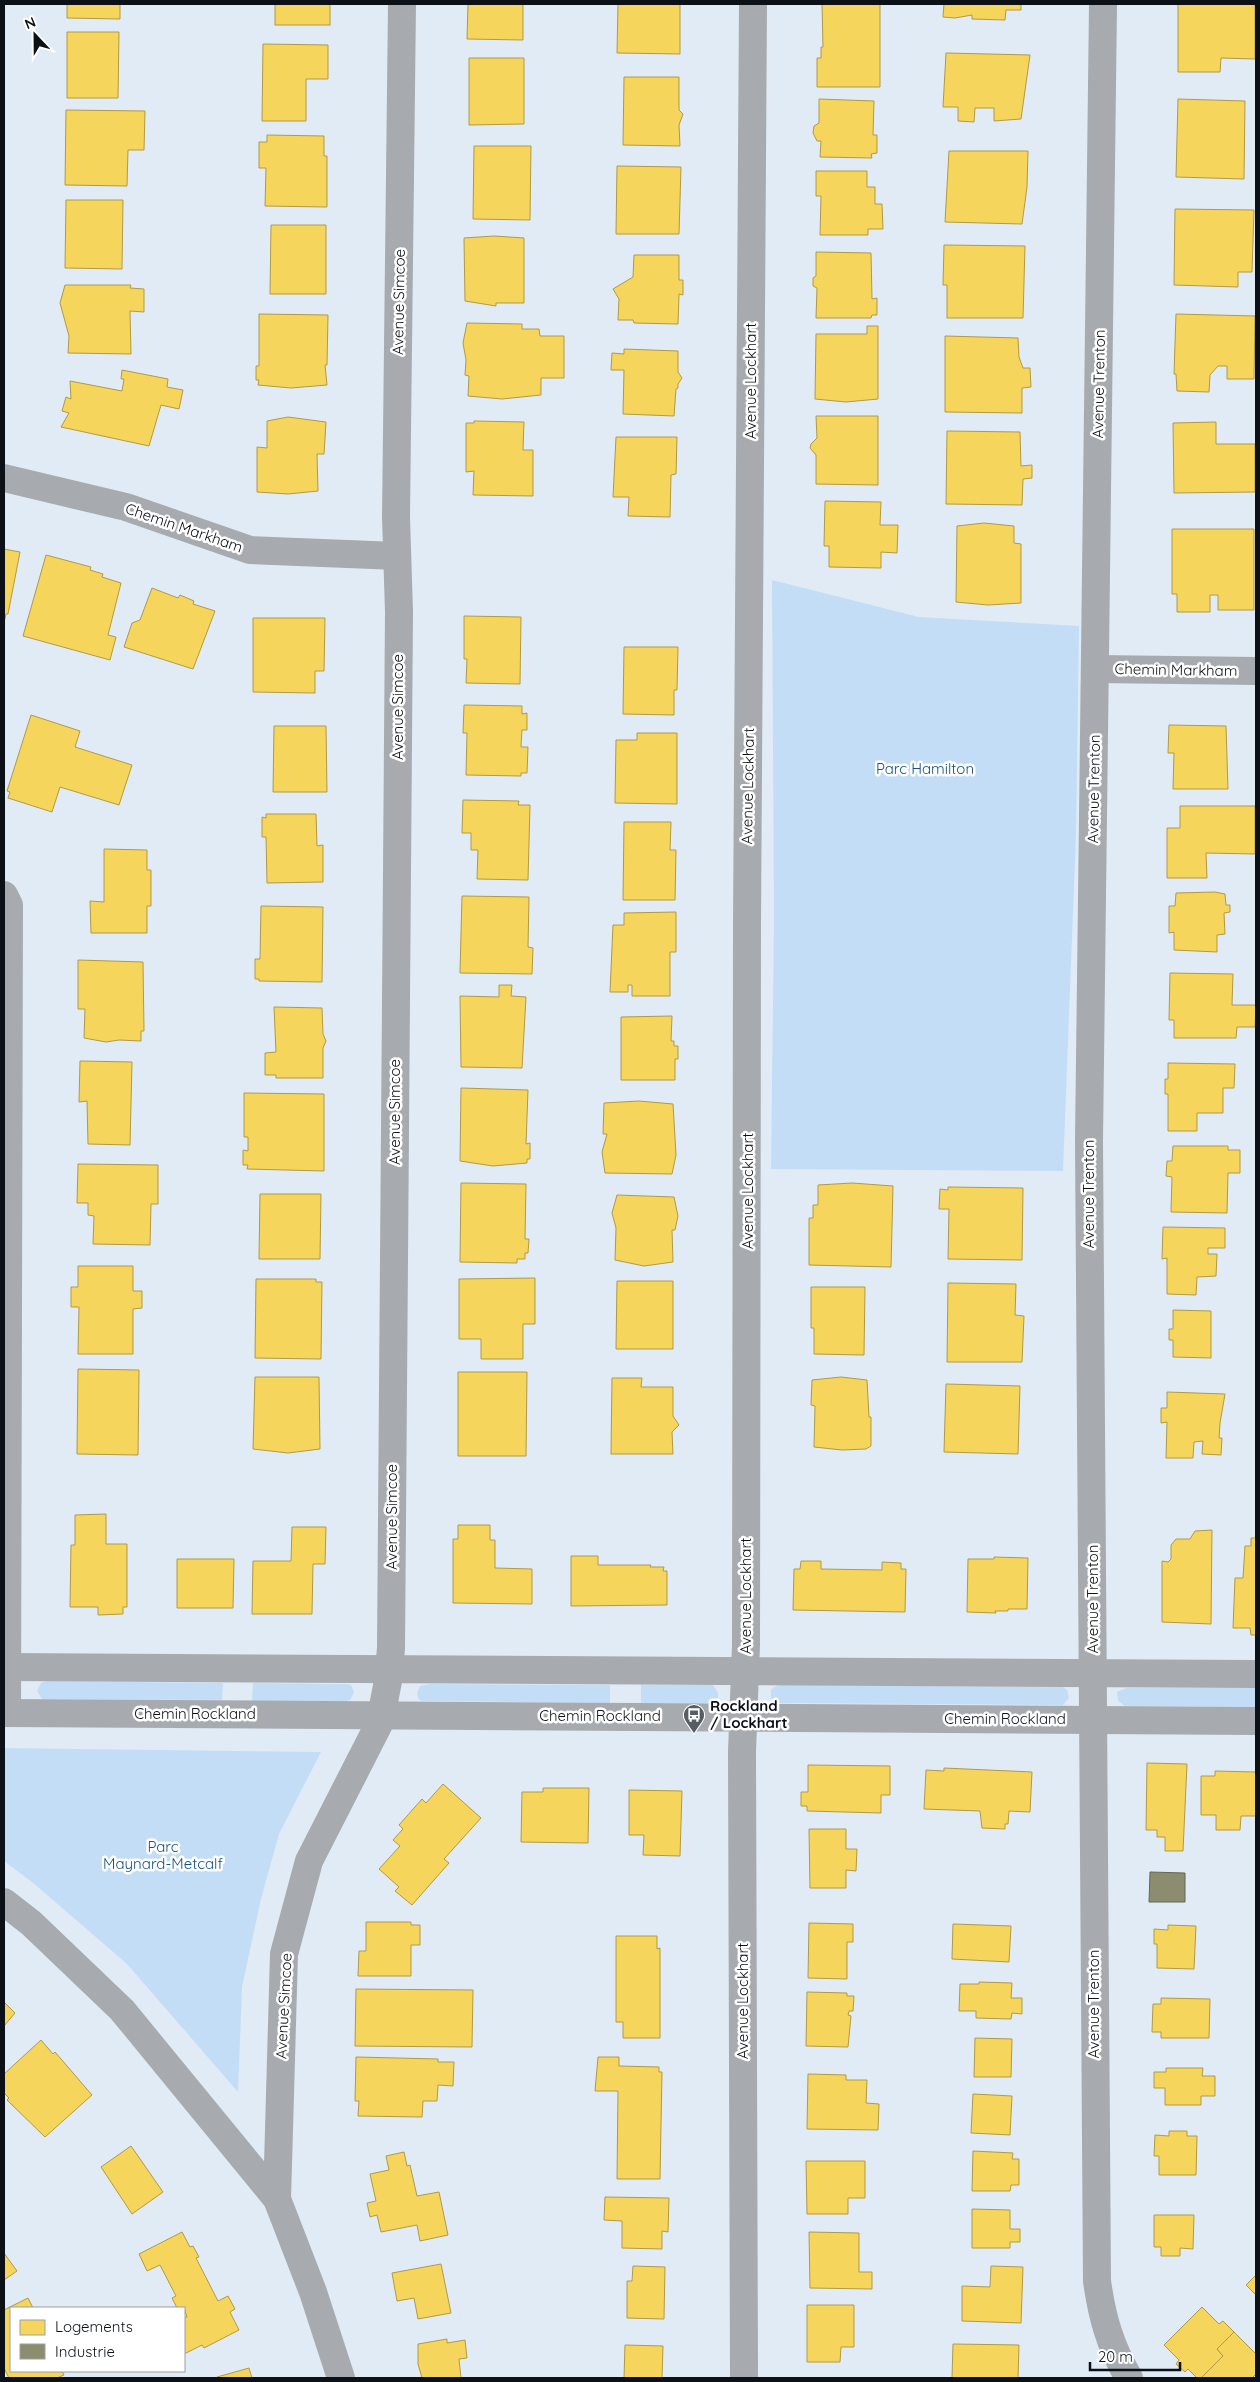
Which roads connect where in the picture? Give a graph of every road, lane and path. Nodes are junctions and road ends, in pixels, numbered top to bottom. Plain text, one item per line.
1 (402, 4) edge
2 (753, 4) edge
3 (1103, 4) edge
4 (4, 478) edge
5 (397, 556) junction
6 (1096, 669) junction
7 (1256, 671) edge
8 (4, 895) edge
9 (6, 1667) edge
10 (389, 1669) junction
11 (745, 1671) junction
12 (1093, 1673) junction
13 (1256, 1674) edge
14 (5, 1713) edge
15 (382, 1714) junction
16 (744, 1718) junction
17 (1092, 1720) junction
18 (1256, 1721) edge
19 (4, 1902) edge
20 (277, 2199) junction
21 (341, 2378) edge
22 (744, 2378) edge
23 (1129, 2378) edge

1 - 5 street, Avenue Simcoe
2 - 11 street, Avenue Lockhart
3 - 6 street, Avenue Trenton
4 - 5 street, Chemin Markham
5 - 10 street, Avenue Simcoe
6 - 7 street, Chemin Markham
6 - 12 street, Avenue Trenton
8 - 9 street
9 - 10 street
9 - 14 street
10 - 11 street
10 - 15 street, Avenue Simcoe
11 - 12 street
11 - 16 street, Avenue Lockhart
12 - 13 street
12 - 17 street, Avenue Trenton
14 - 15 street, Chemin Rockland
15 - 16 street, Chemin Rockland
15 - 20 street, Avenue Simcoe
16 - 17 street, Chemin Rockland
16 - 22 street, Avenue Lockhart
17 - 18 street, Chemin Rockland
17 - 23 street, Avenue Trenton
19 - 20 street, Avenue Simcoe
20 - 21 street, Avenue Simcoe

